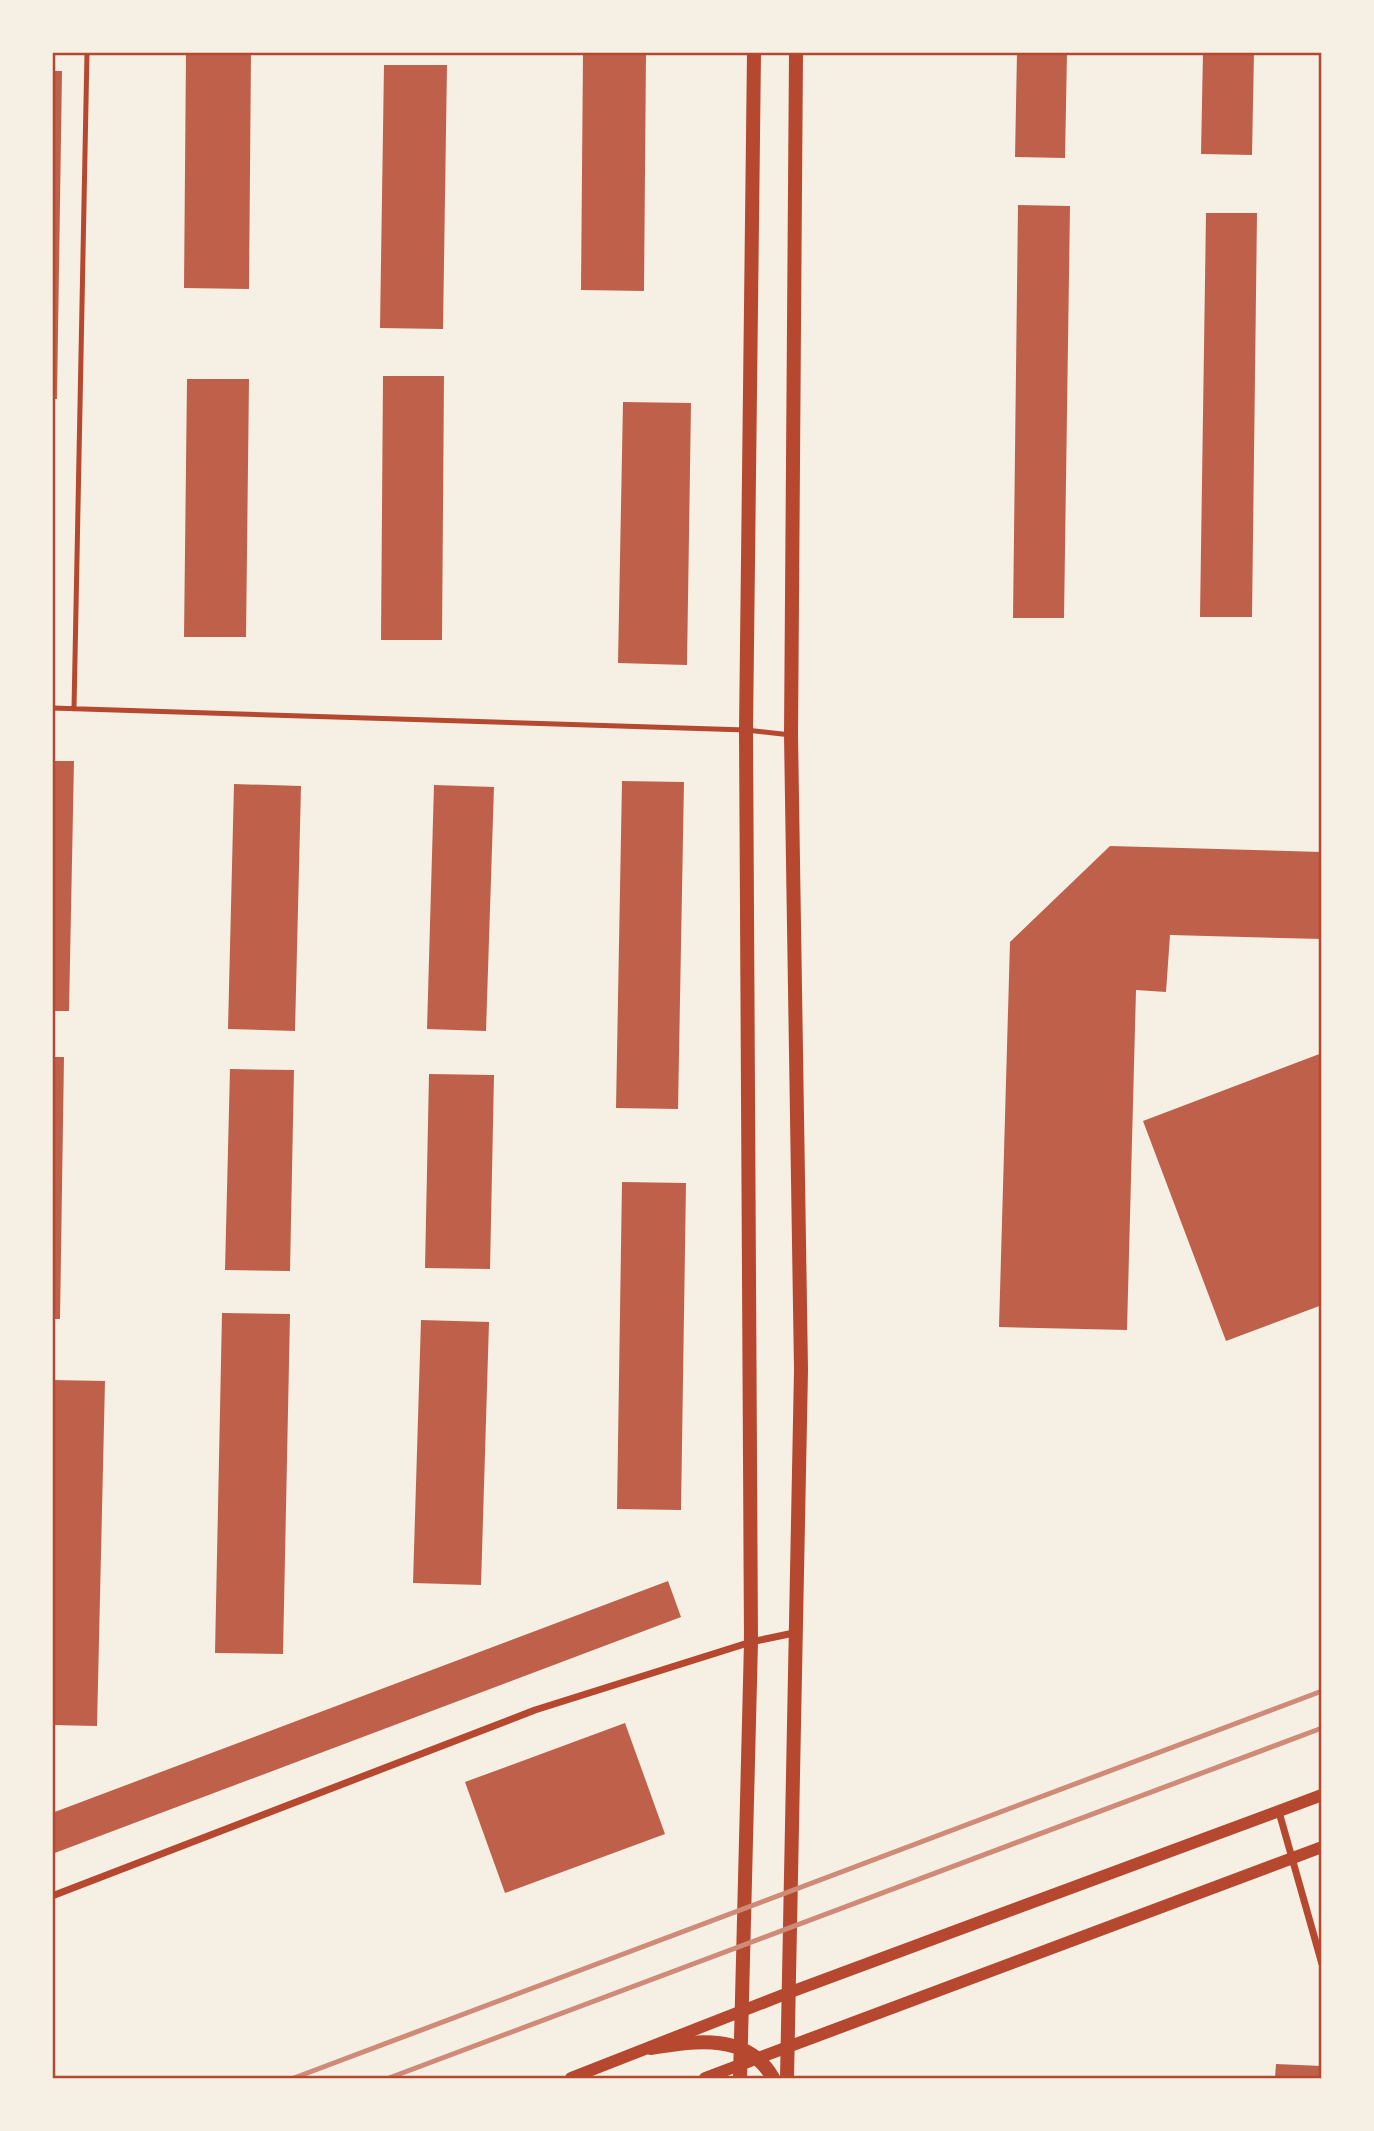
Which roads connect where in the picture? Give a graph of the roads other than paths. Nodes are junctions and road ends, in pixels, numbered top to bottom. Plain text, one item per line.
1 (88, 52) edge
2 (754, 52) edge
3 (796, 52) edge
4 (52, 708) edge
5 (74, 709) junction
6 (746, 730) junction
7 (790, 735) junction
8 (794, 1633) junction
9 (751, 1642) junction
10 (1321, 1795) edge
11 (1279, 1812) junction
12 (1321, 1847) edge
13 (1293, 1859) junction
14 (52, 1896) edge
15 (1321, 1964) edge
16 (788, 1993) junction
17 (740, 2013) junction
18 (651, 2048) junction
19 (788, 2048) junction
20 (740, 2049) junction
21 (757, 2059) junction
22 (740, 2072) edge
23 (570, 2078) edge
24 (705, 2078) edge
25 (773, 2078) edge
26 (787, 2078) edge

1 - 5 lane
2 - 6 main road
3 - 7 main road
4 - 5 lane
5 - 6 lane
6 - 7 lane
6 - 9 main road
7 - 8 main road
8 - 9 street
8 - 16 main road
9 - 14 street
9 - 17 main road
10 - 11 street
11 - 13 street
11 - 16 street
12 - 13 street
13 - 15 street
13 - 19 street
16 - 17 street
16 - 19 main road
17 - 18 street
17 - 20 main road
18 - 20 main road
18 - 23 street
19 - 21 street
19 - 26 main road
20 - 21 main road
20 - 22 main road
21 - 22 street
21 - 25 main road
22 - 24 street

